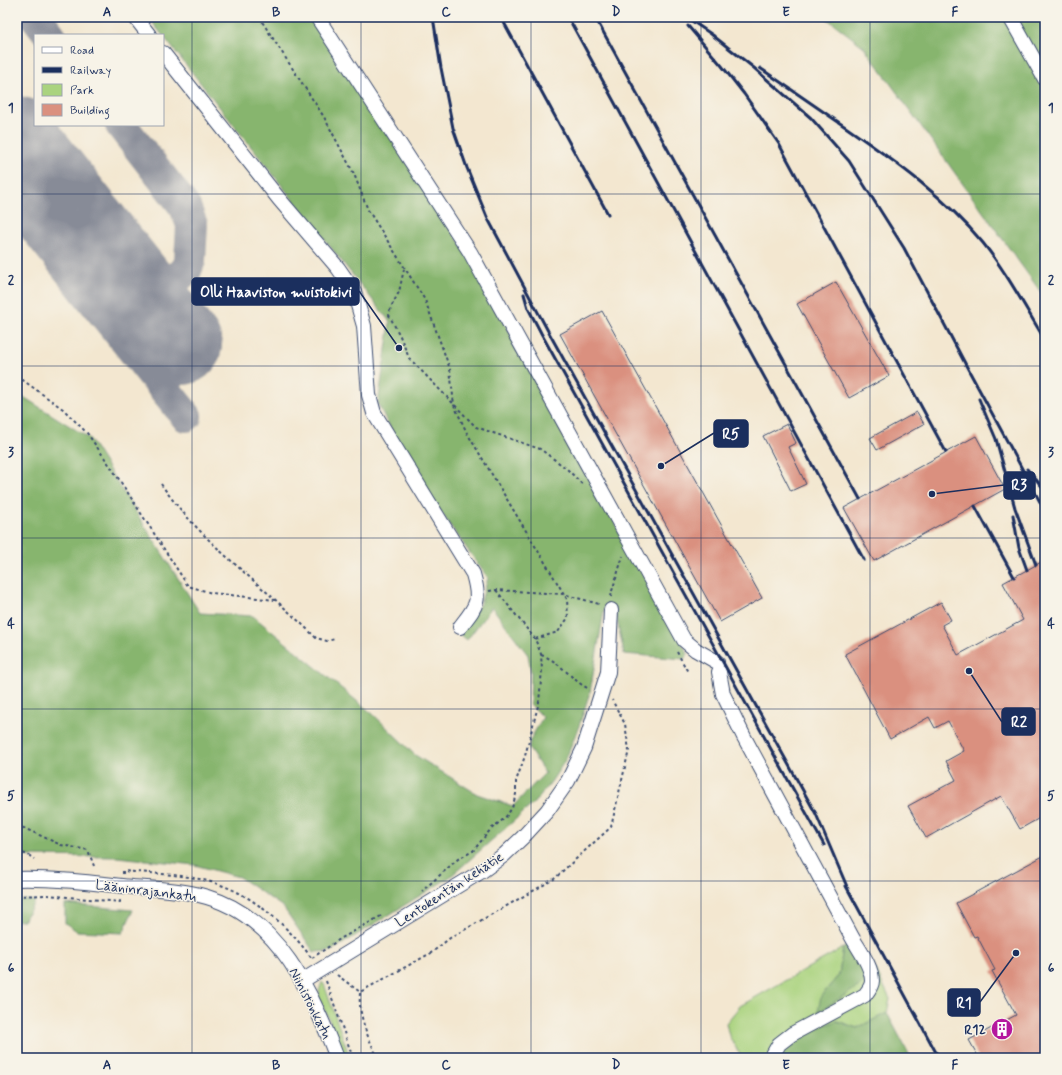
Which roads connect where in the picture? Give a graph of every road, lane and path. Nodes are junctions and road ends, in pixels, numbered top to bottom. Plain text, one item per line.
1 (135, 17) edge
2 (260, 17) edge
3 (317, 17) edge
4 (1010, 17) edge
5 (148, 34) edge
6 (164, 54) edge
7 (1045, 79) edge
8 (402, 265) junction
9 (17, 376) edge
10 (454, 405) junction
11 (580, 476) dead end
12 (161, 484) dead end
13 (627, 562) dead end
14 (496, 590) junction
15 (478, 592) junction
16 (563, 594) junction
17 (275, 600) junction
18 (611, 610) junction
19 (460, 627) dead end
20 (335, 639) dead end
21 (535, 639) junction
22 (676, 651) dead end
23 (541, 654) junction
24 (688, 672) dead end
25 (602, 690) junction
26 (17, 825) edge
27 (17, 853) edge
28 (34, 859) dead end
29 (94, 866) dead end
30 (17, 879) edge
31 (121, 886) junction
32 (422, 892) dead end
33 (17, 896) edge
34 (387, 912) dead end
35 (282, 950) joint
36 (312, 958) junction
37 (323, 969) junction
38 (302, 982) junction
39 (360, 992) junction
40 (337, 1058) edge
41 (353, 1058) edge
42 (378, 1058) edge
43 (771, 1058) edge

1 - 5 street
2 - 8 path
3 - 43 street
4 - 7 street
6 - 15 street
8 - 10 path
8 - 10 path
9 - 17 path
10 - 11 path
10 - 16 path
12 - 17 path
13 - 18 path
14 - 15 path
14 - 16 path
14 - 21 path
15 - 19 street
16 - 18 path
16 - 21 path
17 - 20 path
18 - 25 street, Lentokentän kehätie
21 - 23 path
22 - 24 path
23 - 25 path
23 - 32 path
25 - 37 street, Lentokentän kehätie
25 - 39 path
26 - 29 path
27 - 28 path
30 - 31 street, Lääninrajankatu
31 - 33 path
31 - 35 street, Lääninrajankatu
31 - 36 path
34 - 36 path
35 - 38 street, Niinistönkatu
36 - 37 path
37 - 38 street, Lentokentän kehätie
37 - 39 path
37 - 41 path
38 - 40 street, Niinistönkatu
39 - 42 path

